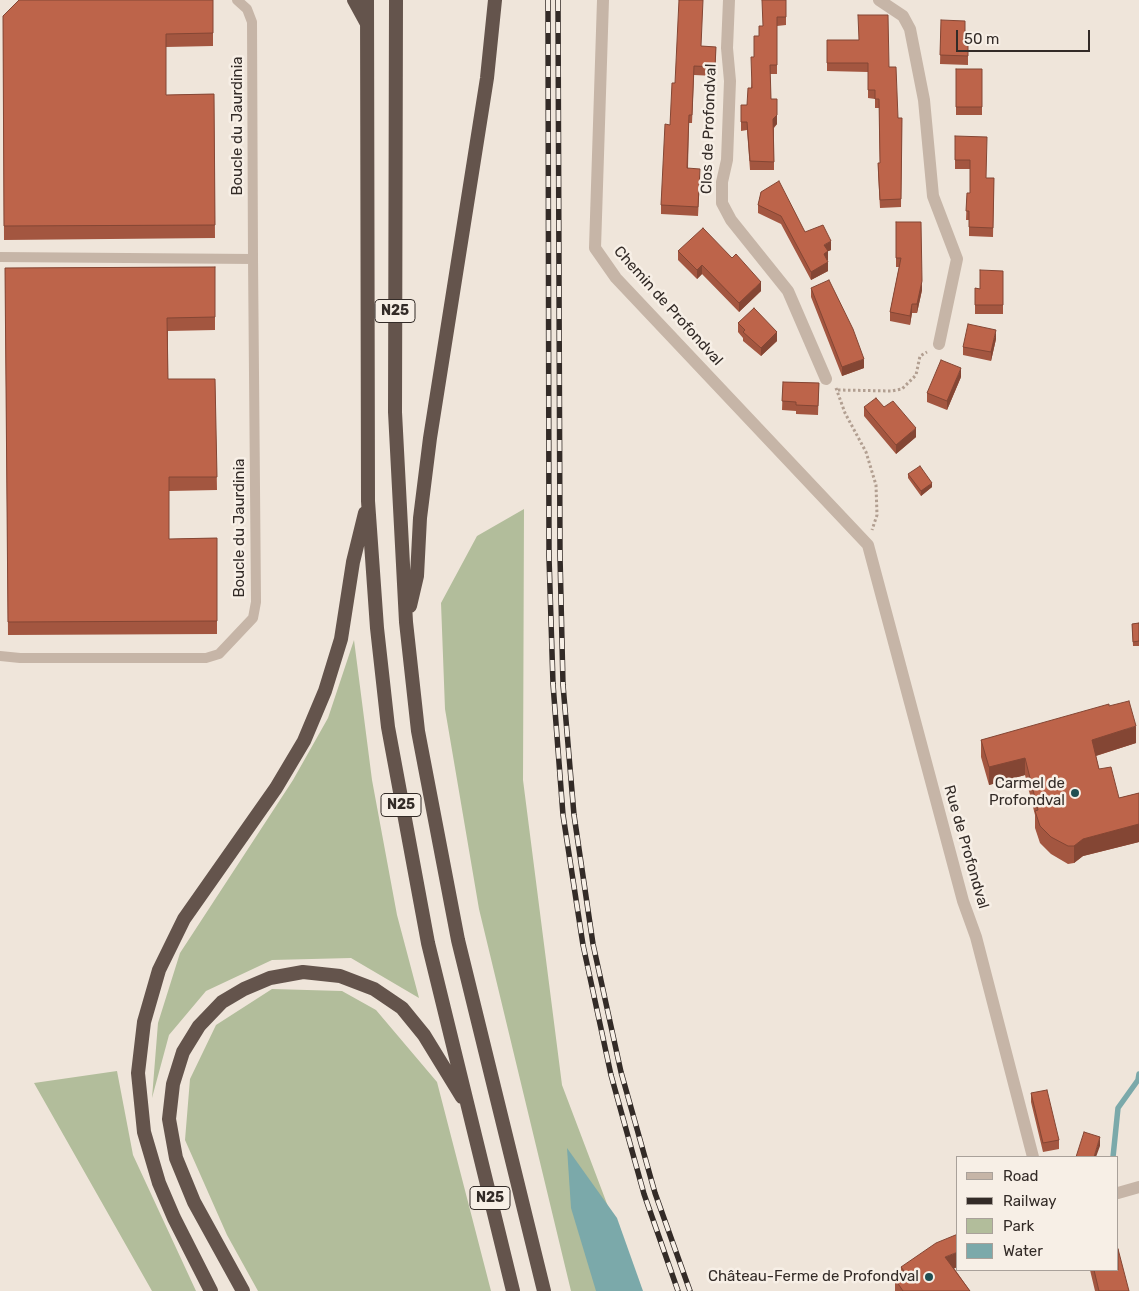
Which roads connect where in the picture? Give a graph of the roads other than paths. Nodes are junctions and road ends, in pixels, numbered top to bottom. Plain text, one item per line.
1 (237, 0) edge
2 (354, 0) edge
3 (367, 0) edge
4 (396, 0) edge
5 (496, 0) edge
6 (603, 0) edge
7 (729, 0) edge
8 (880, 0) edge
9 (367, 23) junction
10 (0, 257) edge
11 (253, 259) junction
12 (939, 344) road end
13 (826, 379) road end
14 (368, 500) junction
15 (868, 545) joint
16 (406, 622) junction
17 (0, 656) edge
18 (467, 1104) junction
19 (1033, 1156) edge
20 (1139, 1187) edge
21 (1119, 1193) edge
22 (211, 1291) edge
23 (243, 1291) edge
24 (514, 1291) edge
25 (544, 1291) edge

1 - 11 lane, Boucle du Jaurdinia
2 - 9 highway
3 - 9 highway, N25
4 - 16 highway, N25
5 - 16 highway
6 - 15 street, Chemin de Profondval
7 - 13 street, Clos de Profondval
8 - 12 street
9 - 14 highway, N25
10 - 11 lane
11 - 17 lane, Boucle du Jaurdinia
14 - 18 highway, N25
14 - 22 highway
15 - 19 street, Rue de Profondval
16 - 25 highway, N25
18 - 23 highway
18 - 24 highway, N25
20 - 21 street

